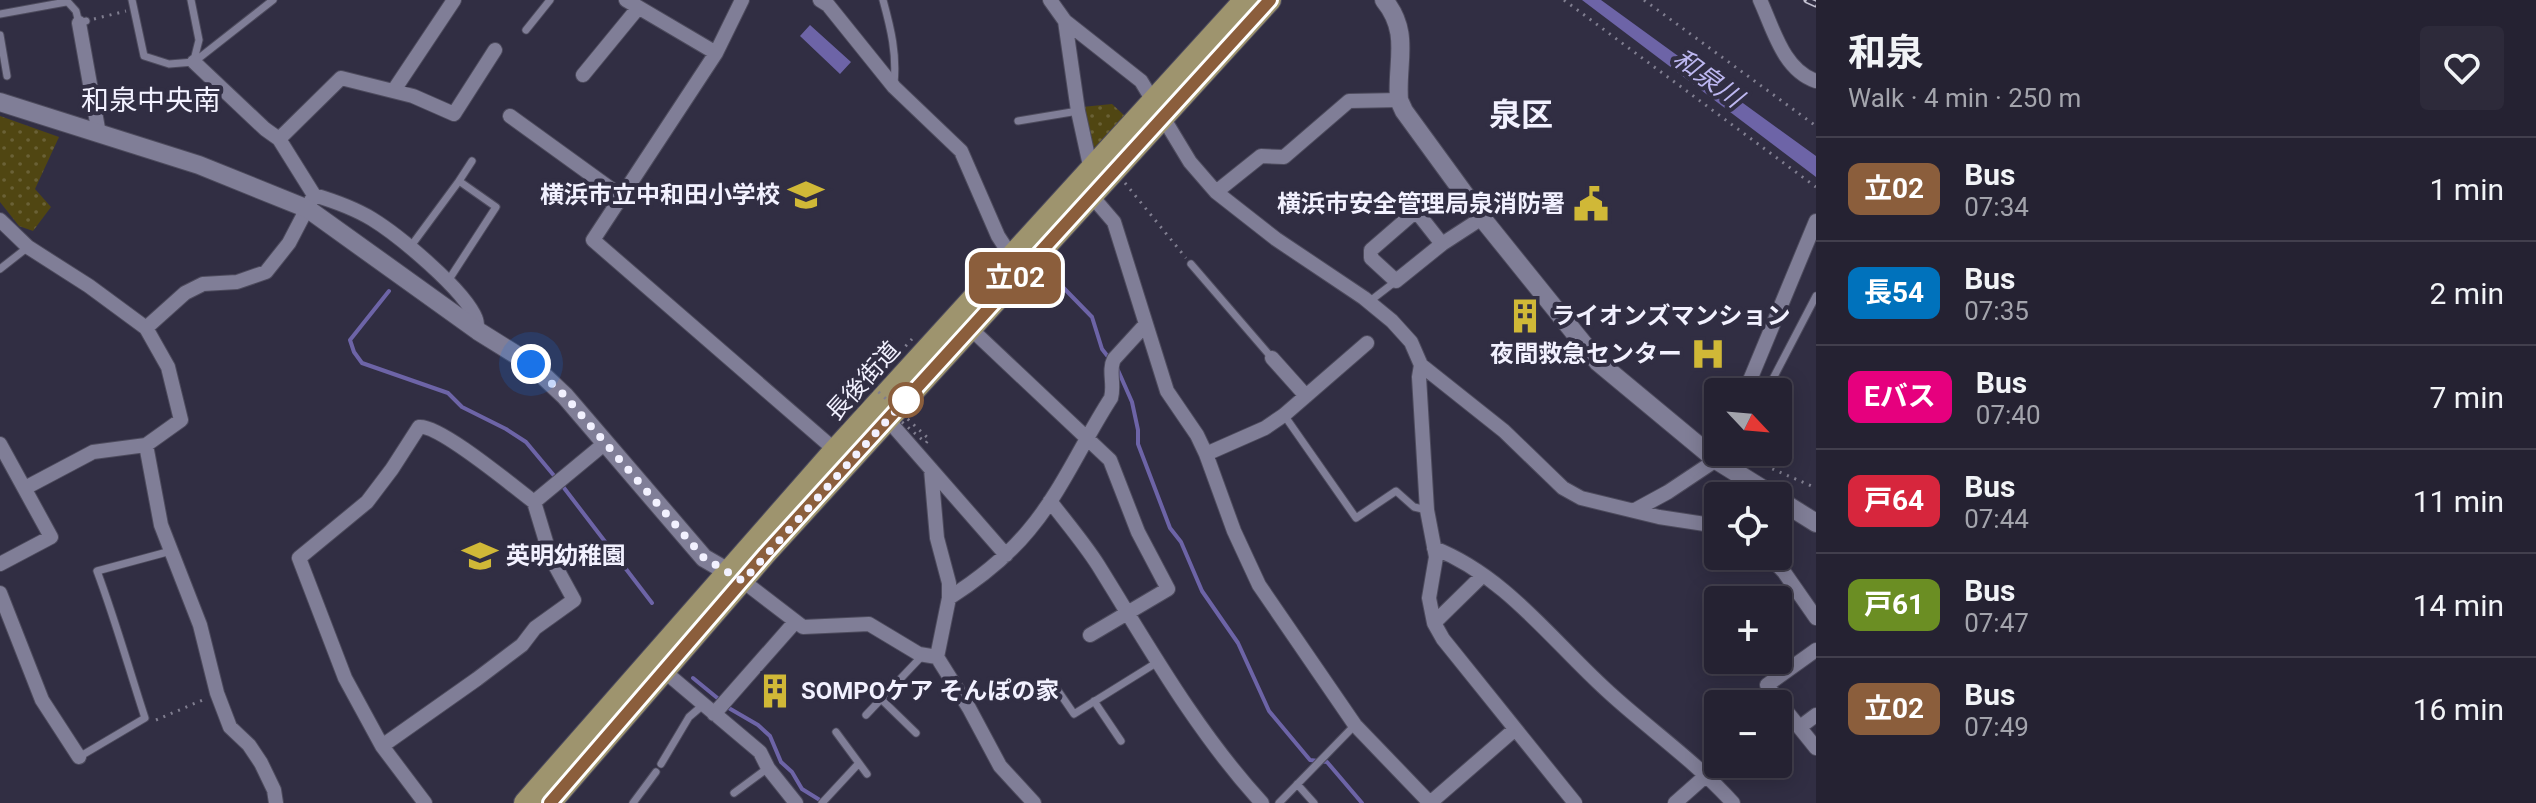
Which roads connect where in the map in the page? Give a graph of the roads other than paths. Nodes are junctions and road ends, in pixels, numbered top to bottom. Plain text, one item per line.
1 (191, 0) edge
2 (273, 0) edge
3 (454, 0) edge
4 (550, 0) edge
5 (742, 0) edge
6 (820, 0) edge
7 (883, 0) edge
8 (1050, 0) edge
9 (1245, 0) edge
10 (1270, 0) edge
11 (1384, 0) edge
12 (1760, 0) edge
13 (66, 1) edge
14 (133, 4) edge
15 (632, 4) edge
16 (0, 14) edge
17 (1065, 21) junction
18 (82, 22) joint
19 (526, 30) dead end
20 (0, 35) edge
21 (495, 50) dead end
22 (716, 53) junction
23 (194, 62) junction
24 (583, 75) dead end
25 (7, 76) dead end
26 (1816, 81) edge
27 (894, 87) junction
28 (394, 90) junction
29 (1399, 100) junction
30 (0, 102) edge
31 (1159, 109) junction
32 (1078, 111) junction
33 (510, 116) dead end
34 (1018, 121) dead end
35 (99, 134) junction
36 (279, 139) junction
37 (472, 161) dead end
38 (1091, 170) junction
39 (459, 181) junction
40 (1216, 192) junction
41 (1090, 194) junction
42 (622, 197) junction
43 (311, 202) junction
44 (1482, 218) junction
45 (0, 220) edge
46 (1816, 221) edge
47 (1442, 244) junction
48 (411, 246) junction
49 (28, 247) junction
50 (1016, 264) junction
51 (1191, 264) road end
52 (0, 269) edge
53 (1396, 281) junction
54 (447, 282) junction
55 (1816, 296) edge
56 (1369, 302) junction
57 (1146, 324) junction
58 (146, 328) junction
59 (970, 328) junction
60 (478, 331) junction
61 (1367, 343) dead end
62 (1272, 358) joint
63 (1421, 365) junction
64 (1751, 378) edge
65 (1773, 378) edge
66 (1306, 396) junction
67 (1284, 415) junction
68 (895, 421) junction
69 (1086, 436) junction
70 (1704, 440) edge
71 (0, 444) edge
72 (604, 444) junction
73 (146, 445) junction
74 (835, 450) junction
75 (1206, 454) junction
76 (1712, 466) edge
77 (1738, 466) edge
78 (931, 468) junction
79 (1758, 482) edge
80 (25, 488) junction
81 (1050, 501) junction
82 (534, 502) junction
83 (1792, 507) edge
84 (1427, 510) junction
85 (1635, 510) junction
86 (1704, 523) edge
87 (1816, 523) edge
88 (1434, 548) junction
89 (171, 551) junction
90 (1006, 555) junction
91 (0, 564) edge
92 (1782, 570) edge
93 (1483, 575) junction
94 (736, 577) junction
95 (0, 593) edge
96 (949, 598) junction
97 (1126, 615) junction
98 (1816, 618) edge
99 (795, 622) junction
100 (1434, 623) junction
101 (1090, 635) dead end
102 (1816, 650) edge
103 (930, 656) junction
104 (1156, 663) junction
105 (664, 671) junction
106 (1052, 682) dead end
107 (1770, 690) edge
108 (881, 699) junction
109 (1094, 701) junction
110 (712, 710) junction
111 (866, 715) dead end
112 (1816, 715) edge
113 (1792, 719) edge
114 (1355, 725) junction
115 (1800, 727) junction
116 (1514, 730) junction
117 (836, 732) dead end
118 (916, 733) dead end
119 (1121, 741) dead end
120 (382, 746) junction
121 (1816, 748) edge
122 (79, 757) joint
123 (1704, 762) edge
124 (859, 763) junction
125 (661, 764) dead end
126 (768, 768) junction
127 (656, 772) dead end
128 (867, 774) dead end
129 (1704, 777) edge
130 (1718, 778) edge
131 (1297, 784) junction
132 (734, 793) dead end
133 (276, 803) edge
134 (425, 803) edge
135 (525, 803) edge
136 (550, 803) edge
137 (633, 803) edge
138 (796, 803) edge
139 (822, 803) edge
140 (1034, 803) edge
141 (1262, 803) edge
142 (1279, 803) edge
143 (1314, 803) edge
144 (1430, 803) edge
145 (1575, 803) edge
146 (1675, 803) edge
147 (1733, 803) edge

1 - 23 lane
2 - 23 lane
3 - 28 street
4 - 19 lane
5 - 22 street
6 - 27 street
7 - 27 lane
8 - 17 street
9 - 31 main road, 長後街道
10 - 31 main road, 長後街道
11 - 29 street
12 - 26 street
13 - 16 lane
13 - 18 lane
14 - 23 lane
15 - 22 street
15 - 24 street
17 - 31 street
17 - 32 street
18 - 35 street
20 - 25 lane
21 - 28 street
22 - 42 street
23 - 36 street
27 - 50 street
28 - 36 street
29 - 40 street
29 - 44 street
30 - 35 street
31 - 38 main road, 長後街道
31 - 40 street
31 - 41 main road, 長後街道
32 - 34 lane
32 - 38 street
33 - 42 street
35 - 43 street
36 - 43 street
37 - 39 lane
38 - 50 main road, 長後街道
39 - 48 lane
39 - 54 lane
40 - 56 street
41 - 50 main road, 長後街道
41 - 57 street
42 - 74 street
43 - 48 street
43 - 58 street
43 - 60 street
44 - 47 street
44 - 70 street
45 - 49 street
46 - 64 street
47 - 53 street
47 - 53 street
48 - 54 street
49 - 52 lane
49 - 58 street
50 - 59 main road, 長後街道
50 - 74 main road, 長後街道
51 - 62 lane
53 - 56 lane
54 - 60 street
55 - 65 lane
56 - 63 street
57 - 69 street
57 - 75 street
58 - 73 street
59 - 68 main road, 長後街道
59 - 69 street
60 - 72 street
61 - 66 street
62 - 66 street
63 - 84 street
63 - 85 street
66 - 67 street
67 - 75 street
67 - 84 lane
68 - 78 street
68 - 94 main road, 長後街道
69 - 81 street
69 - 97 street
71 - 80 street
72 - 82 street
72 - 94 street
73 - 80 street
73 - 89 street
74 - 94 main road, 長後街道
75 - 114 street
76 - 85 street
77 - 79 street
78 - 90 street
78 - 96 street
80 - 91 street
81 - 90 street
81 - 97 street
82 - 120 street
82 - 120 street
83 - 87 street
84 - 88 street
85 - 86 street
88 - 93 street
88 - 100 street
89 - 122 lane
89 - 133 street
90 - 96 street
92 - 98 street
93 - 100 street
93 - 123 street
94 - 99 street
94 - 105 main road, 長後街道
94 - 135 main road, 長後街道
95 - 122 street
96 - 103 street
97 - 101 street
97 - 104 street
99 - 103 street
99 - 110 street
100 - 116 street
102 - 107 street
103 - 108 lane
103 - 140 street
104 - 109 lane
104 - 141 street
105 - 110 street
105 - 136 main road, 長後街道
106 - 109 lane
108 - 111 lane
108 - 118 lane
109 - 119 lane
110 - 125 lane
110 - 126 street
112 - 115 street
113 - 115 street
114 - 131 lane
114 - 144 street
115 - 121 street
116 - 144 street
116 - 145 street
117 - 124 lane
120 - 134 street
124 - 128 lane
124 - 139 lane
126 - 132 lane
126 - 138 street
127 - 137 lane
129 - 146 street
130 - 147 street
131 - 142 lane
131 - 143 lane

